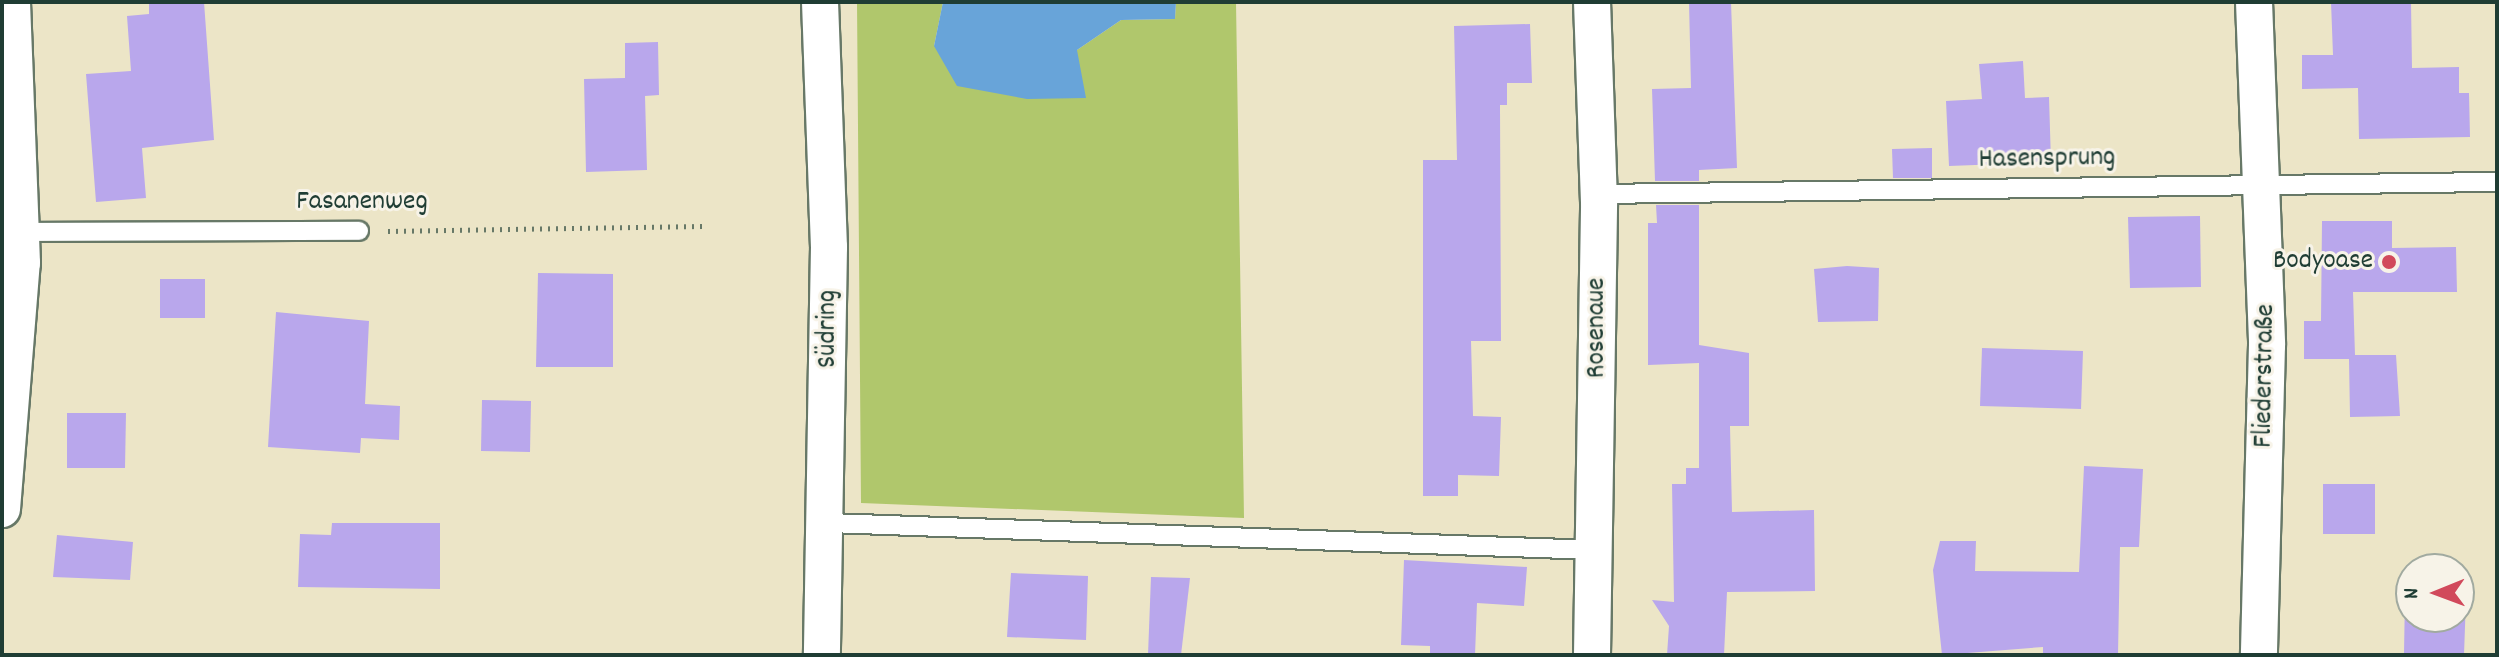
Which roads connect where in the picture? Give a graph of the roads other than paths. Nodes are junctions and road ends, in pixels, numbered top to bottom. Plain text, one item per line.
1 (12, 2) edge
2 (820, 2) edge
3 (1592, 2) edge
4 (2254, 2) edge
5 (2497, 182) edge
6 (2265, 186) junction
7 (1599, 194) junction
8 (359, 231) road end
9 (21, 232) junction
10 (2, 509) edge
11 (829, 523) junction
12 (1596, 550) junction
13 (822, 655) edge
14 (1592, 655) edge
15 (2259, 655) edge

1 - 9 street
2 - 11 street, Südring
3 - 7 street, Rosenaue
4 - 6 street, Fliederstraße
5 - 6 lane, Hasensprung
6 - 7 lane, Hasensprung
6 - 15 street, Fliederstraße
7 - 12 street, Rosenaue
8 - 9 lane, Fasanenweg
9 - 10 street
11 - 12 lane
11 - 13 street, Südring
12 - 14 street, Rosenaue

